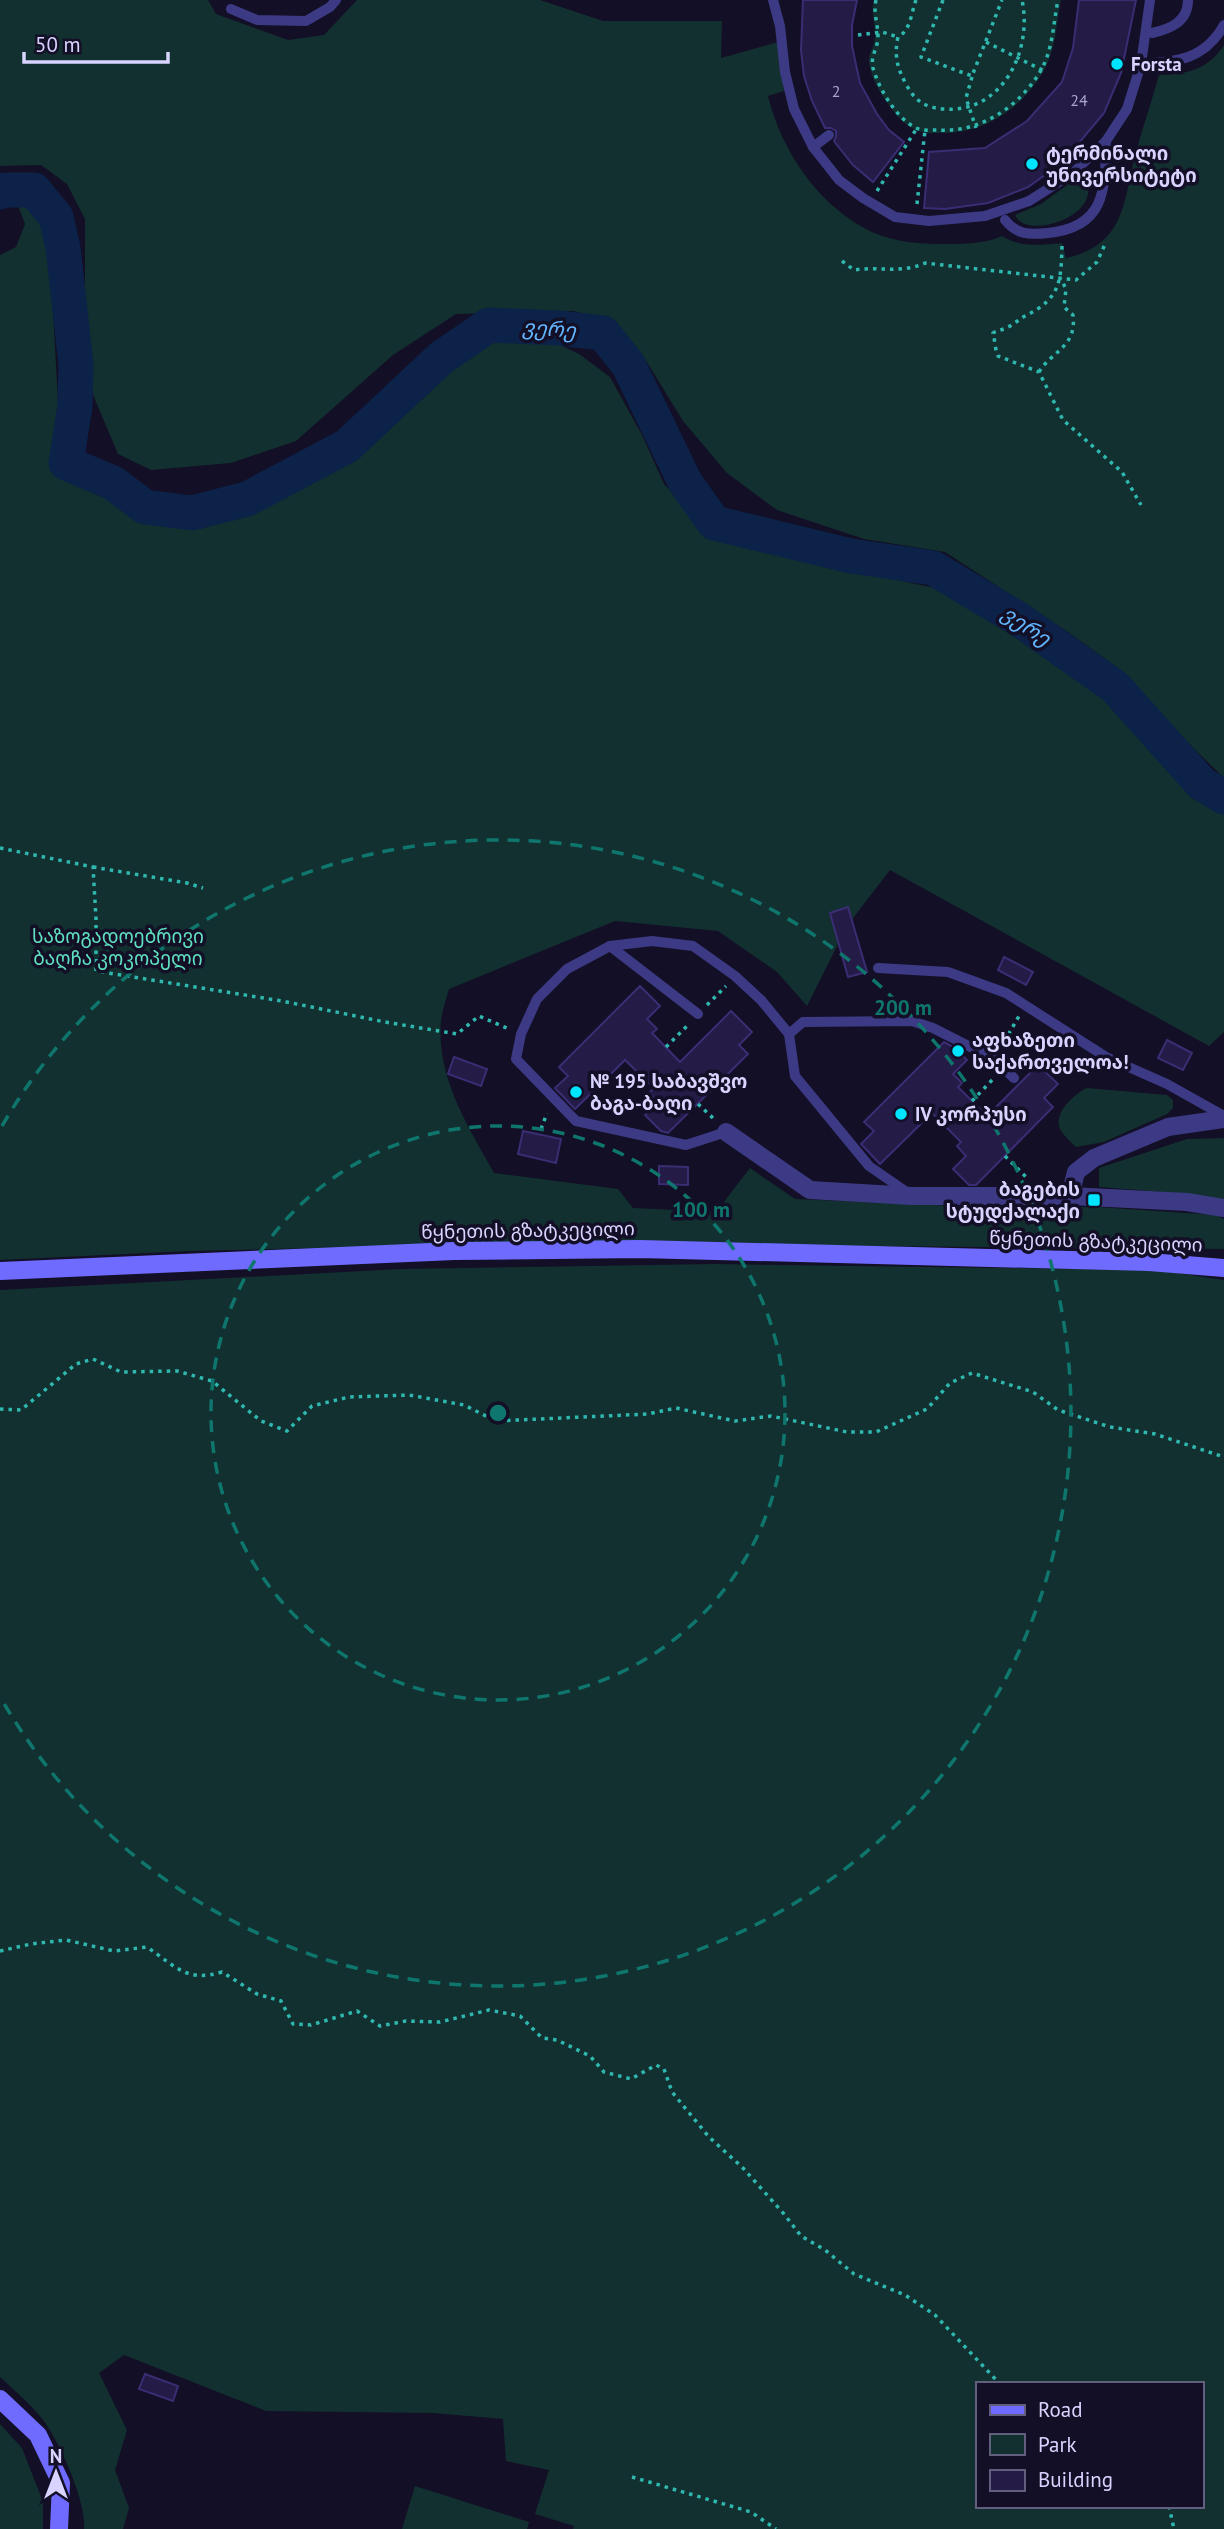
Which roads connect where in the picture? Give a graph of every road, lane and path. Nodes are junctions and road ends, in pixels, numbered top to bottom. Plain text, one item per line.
1 (336, 0) edge
2 (773, 0) edge
3 (876, 0) edge
4 (916, 0) edge
5 (943, 0) edge
6 (1002, 0) edge
7 (1022, 0) edge
8 (1058, 0) edge
9 (1150, 0) edge
10 (1188, 0) edge
11 (231, 9) dead end
12 (1224, 25) edge
13 (878, 33) junction
14 (1152, 33) dead end
15 (858, 35) dead end
16 (898, 37) junction
17 (986, 42) junction
18 (1020, 57) junction
19 (1142, 64) junction
20 (1043, 70) junction
21 (972, 76) junction
22 (969, 107) junction
23 (976, 127) junction
24 (917, 128) junction
25 (925, 130) junction
26 (829, 135) dead end
27 (1106, 141) junction
28 (813, 147) junction
29 (869, 202) junction
30 (915, 220) junction
31 (1004, 220) dead end
32 (1074, 229) junction
33 (1106, 242) dead end
34 (842, 261) dead end
35 (1061, 279) junction
36 (1039, 372) junction
37 (1142, 505) dead end
38 (0, 848) edge
39 (93, 867) junction
40 (203, 888) dead end
41 (610, 946) junction
42 (878, 968) dead end
43 (735, 976) junction
44 (1026, 1005) junction
45 (698, 1014) joint
46 (686, 1027) dead end
47 (521, 1034) junction
48 (789, 1034) junction
49 (666, 1047) dead end
50 (994, 1059) junction
51 (1014, 1078) dead end
52 (992, 1081) dead end
53 (972, 1101) dead end
54 (698, 1104) dead end
55 (550, 1108) dead end
56 (1224, 1117) edge
57 (541, 1129) dead end
58 (726, 1132) junction
59 (912, 1196) junction
60 (1070, 1196) junction
61 (1224, 1208) edge
62 (1224, 1268) edge
63 (0, 1271) edge
64 (0, 1409) edge
65 (1224, 1457) edge
66 (0, 1951) edge
67 (997, 2382) edge
68 (0, 2399) edge
69 (632, 2477) dead end
70 (1169, 2508) edge
71 (59, 2529) edge
72 (776, 2529) edge
73 (1174, 2529) edge

1 - 11 lane
2 - 28 lane
3 - 13 path
4 - 16 path
5 - 21 path
6 - 17 path
7 - 18 path
8 - 20 path
9 - 19 lane
10 - 14 lane
12 - 19 lane
13 - 15 path
13 - 16 path
13 - 24 path
16 - 22 path
17 - 18 path
17 - 21 path
18 - 20 path
18 - 22 path
19 - 27 lane
20 - 23 path
21 - 22 path
22 - 23 path
23 - 25 path
24 - 25 path
24 - 29 path
25 - 30 path
26 - 28 lane
27 - 30 lane
27 - 32 lane
28 - 29 lane
29 - 30 lane
31 - 32 lane
32 - 35 path
33 - 35 path
34 - 35 path
35 - 36 path
35 - 36 path
36 - 37 path
38 - 39 path
39 - 40 path
39 - 47 path
41 - 43 lane
41 - 45 lane
41 - 47 lane
42 - 44 lane
43 - 45 path
43 - 48 lane
44 - 50 path
44 - 56 lane
46 - 49 path
47 - 58 lane
48 - 50 lane
48 - 59 lane
50 - 51 lane
52 - 53 path
54 - 58 path
55 - 57 path
56 - 60 street
58 - 59 street
59 - 60 street
60 - 61 street
62 - 63 main road, წყნეთის გზატკეცილი
64 - 65 path
66 - 67 path
68 - 71 main road
69 - 72 path
70 - 73 path

